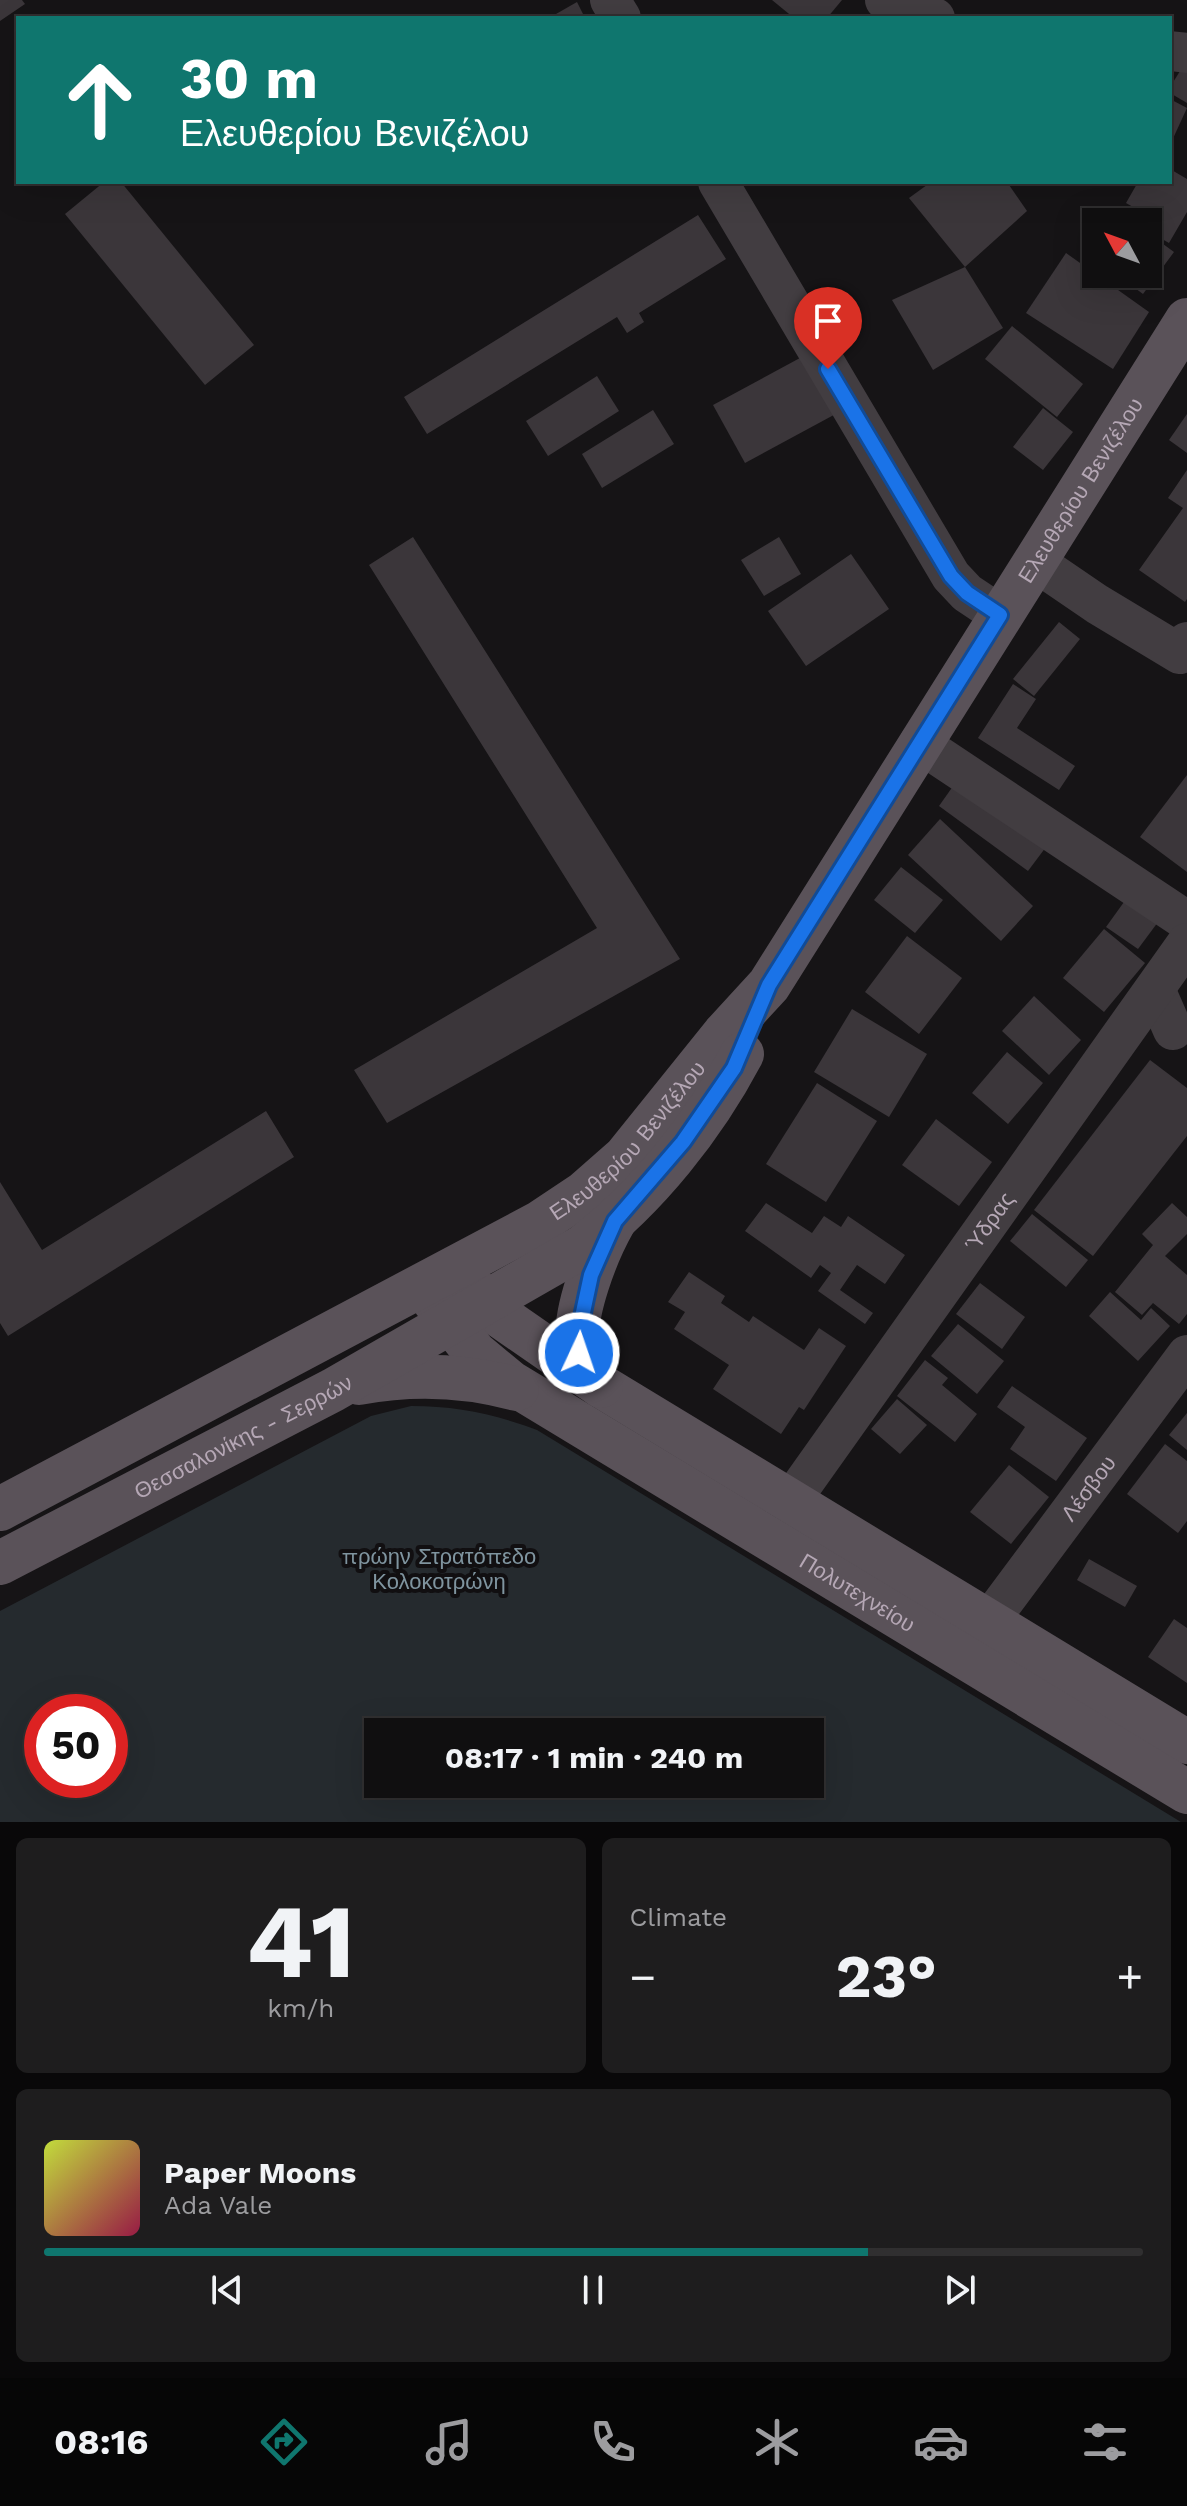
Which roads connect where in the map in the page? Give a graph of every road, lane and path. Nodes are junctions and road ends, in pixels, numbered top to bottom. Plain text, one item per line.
1 (885, 0) edge
2 (928, 16) edge
3 (719, 184) edge
4 (1187, 320) edge
5 (1034, 561) junction
6 (1000, 615) junction
7 (1187, 642) edge
8 (919, 743) junction
9 (1187, 921) edge
10 (1187, 943) edge
11 (769, 985) junction
12 (1155, 989) junction
13 (1173, 1030) dead end
14 (615, 1221) junction
15 (442, 1276) junction
16 (466, 1314) junction
17 (1187, 1355) edge
18 (601, 1386) junction
19 (333, 1390) junction
20 (528, 1392) junction
21 (790, 1502) junction
22 (0, 1509) edge
23 (0, 1563) edge
24 (989, 1621) junction
25 (1187, 1742) edge
26 (1187, 1792) edge

1 - 2 street
3 - 6 street
4 - 5 main road, Ελευθερίου Βενιζέλου
5 - 6 main road, Ελευθερίου Βενιζέλου
5 - 7 street
6 - 8 main road, Ελευθερίου Βενιζέλου
8 - 9 street
8 - 11 main road, Ελευθερίου Βενιζέλου
10 - 12 street, Ύδρας
11 - 14 main road, Ελευθερίου Βενιζέλου
11 - 15 main road, Ελευθερίου Βενιζέλου
12 - 13 street
12 - 21 street, Ύδρας
14 - 16 main road, Ελευθερίου Βενιζέλου
14 - 18 main road
15 - 16 main road
15 - 22 main road
16 - 18 main road, Πολυτεχνείου
16 - 19 main road, Θεσσαλονίκης - Σερρών
16 - 20 main road, Πολυτεχνείου
17 - 24 street, Λέσβου
18 - 21 main road, Πολυτεχνείου
19 - 20 main road
19 - 23 main road, Θεσσαλονίκης - Σερρών
20 - 26 main road, Πολυτεχνείου
21 - 24 main road, Πολυτεχνείου
24 - 25 main road, Πολυτεχνείου

